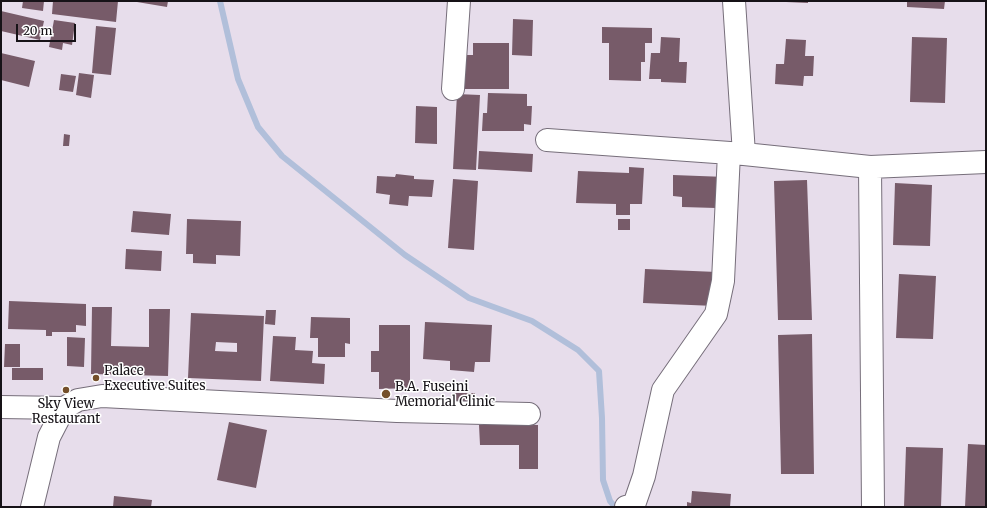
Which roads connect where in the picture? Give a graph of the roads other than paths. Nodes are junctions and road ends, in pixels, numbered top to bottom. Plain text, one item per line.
1 (459, 1) edge
2 (734, 1) edge
3 (454, 89) dead end
4 (547, 140) dead end
5 (737, 154) junction
6 (986, 162) edge
7 (870, 167) junction
8 (1, 407) edge
9 (64, 408) junction
10 (529, 414) dead end
11 (630, 506) edge
12 (32, 507) edge
13 (872, 507) edge

1 - 3 street
2 - 5 street
4 - 5 street
5 - 7 street
5 - 11 street
6 - 7 street
7 - 13 street
8 - 9 street
9 - 10 street
9 - 12 street

